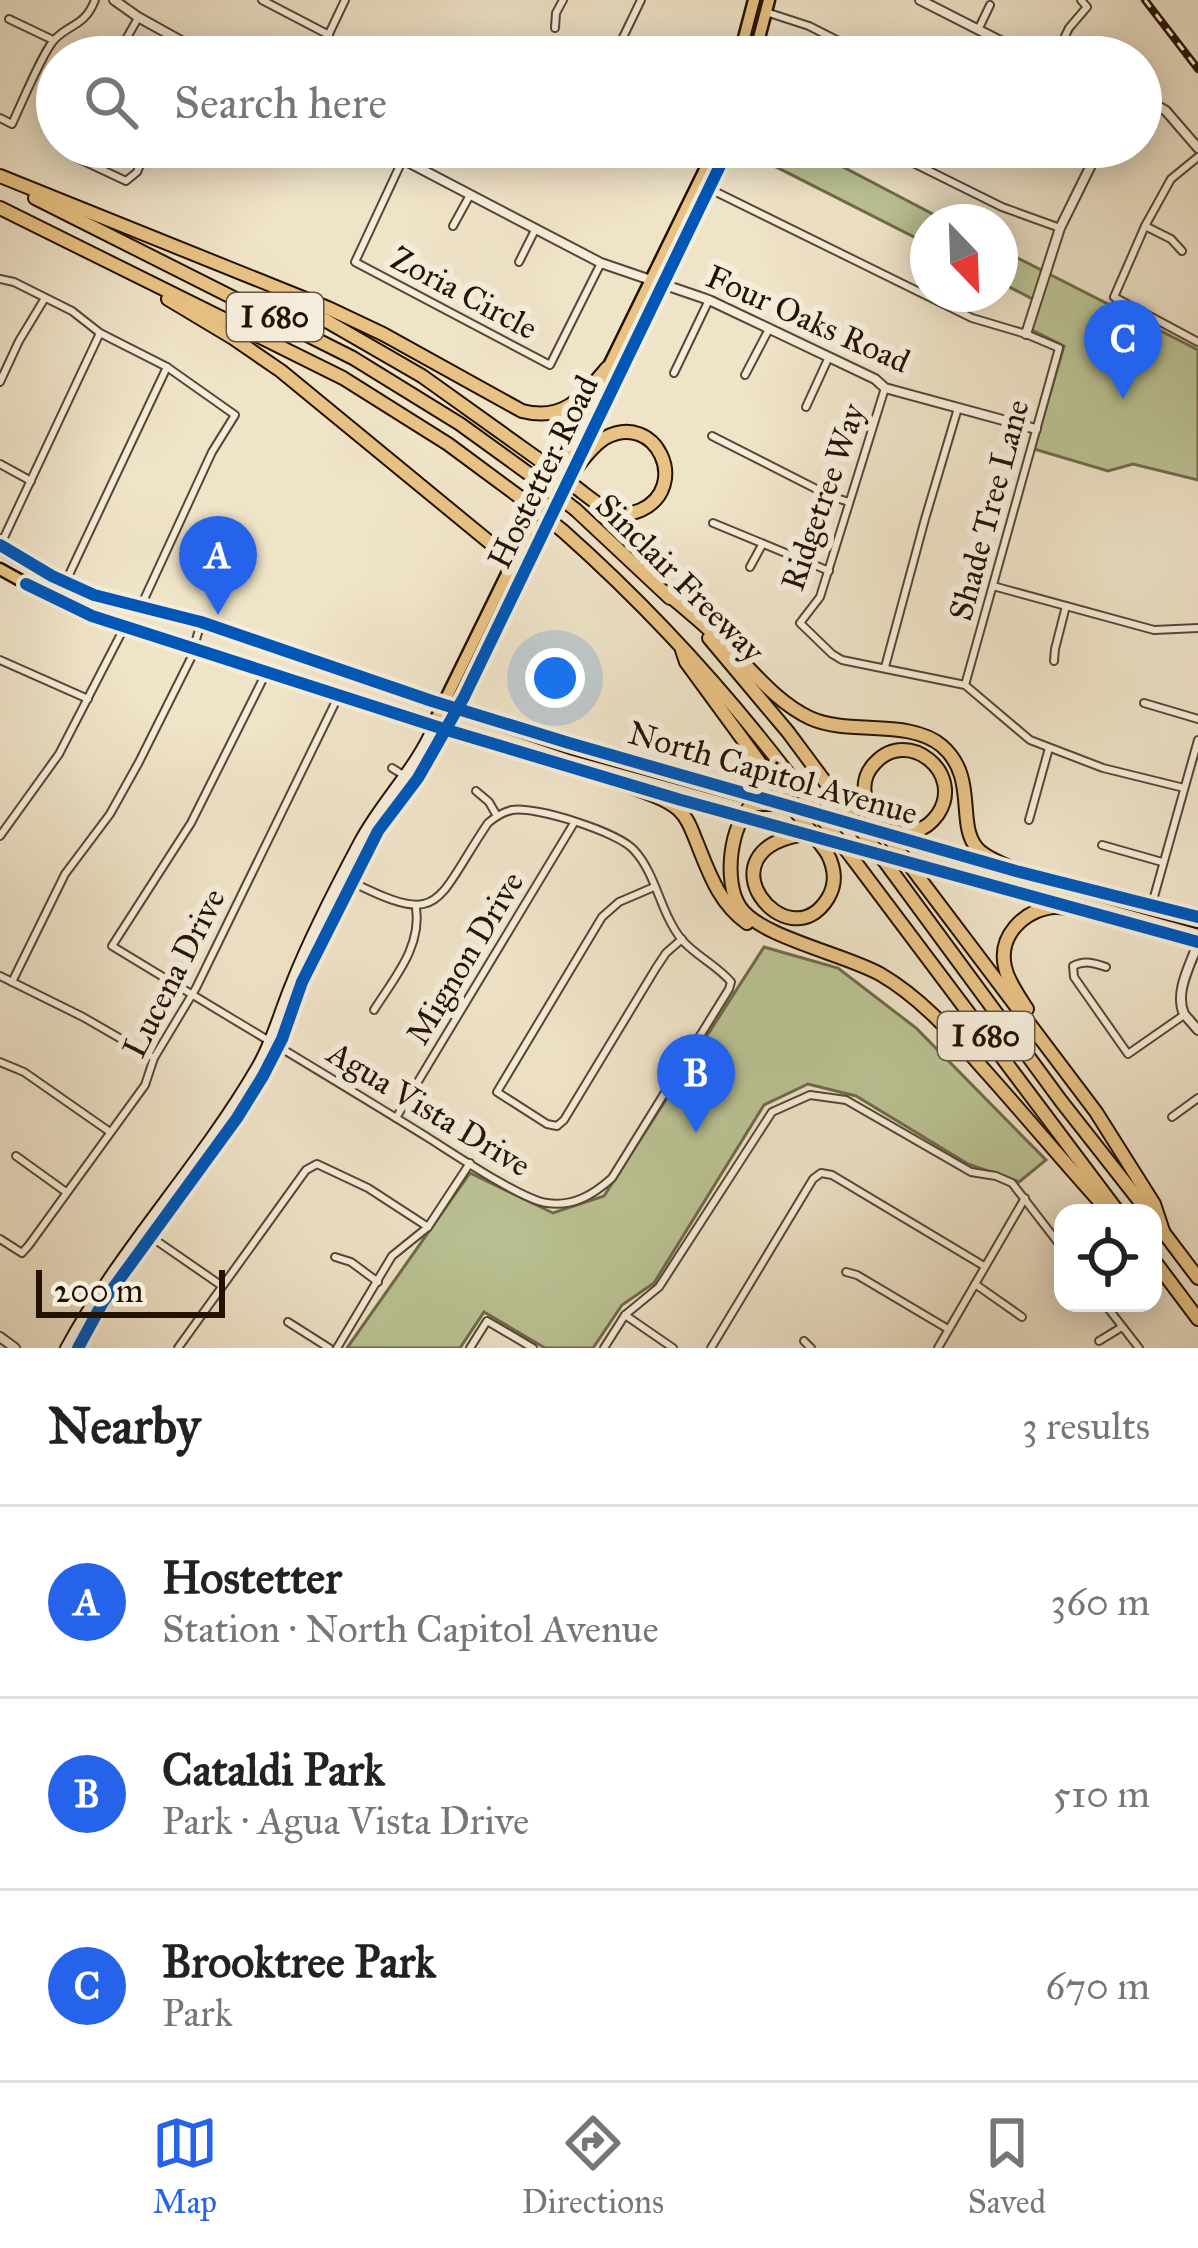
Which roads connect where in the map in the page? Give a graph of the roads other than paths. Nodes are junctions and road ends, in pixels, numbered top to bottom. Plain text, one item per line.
1 (95, 0) edge
2 (114, 0) edge
3 (262, 0) edge
4 (345, 0) edge
5 (563, 0) edge
6 (641, 0) edge
7 (754, 0) edge
8 (920, 0) edge
9 (1081, 0) edge
10 (990, 5) dead end
11 (767, 6) edge
12 (138, 17) junction
13 (9, 20) dead end
14 (555, 28) dead end
15 (978, 30) junction
16 (328, 35) joint
17 (46, 36) edge
18 (60, 36) edge
19 (128, 36) edge
20 (167, 36) edge
21 (624, 36) edge
22 (745, 36) edge
23 (759, 36) edge
24 (828, 36) edge
25 (990, 36) edge
26 (1066, 36) edge
27 (36, 75) edge
28 (1162, 108) edge
29 (0, 118) edge
30 (1198, 153) edge
31 (98, 168) edge
32 (139, 168) edge
33 (402, 168) edge
34 (419, 168) edge
35 (706, 168) edge
36 (720, 168) edge
37 (923, 168) edge
38 (1090, 168) edge
39 (0, 178) edge
40 (710, 189) junction
41 (470, 195) junction
42 (0, 208) edge
43 (453, 226) dead end
44 (1145, 226) junction
45 (1060, 228) junction
46 (535, 230) junction
47 (177, 247) junction
48 (84, 250) junction
49 (1182, 251) dead end
50 (519, 262) dead end
51 (601, 263) junction
52 (0, 279) edge
53 (649, 281) junction
54 (664, 285) junction
55 (46, 298) junction
56 (710, 300) junction
57 (769, 329) junction
58 (100, 333) junction
59 (1026, 334) junction
60 (1198, 342) edge
61 (828, 358) junction
62 (167, 367) junction
63 (607, 368) junction
64 (674, 373) dead end
65 (745, 375) dead end
66 (0, 382) edge
67 (885, 388) junction
68 (806, 407) dead end
69 (958, 408) junction
70 (1036, 429) junction
71 (712, 436) dead end
72 (0, 464) edge
73 (573, 472) junction
74 (31, 481) junction
75 (850, 503) junction
76 (713, 523) dead end
77 (0, 545) edge
78 (762, 545) junction
79 (521, 563) junction
80 (0, 568) edge
81 (749, 568) dead end
82 (829, 572) junction
83 (65, 582) junction
84 (993, 586) junction
85 (664, 592) junction
86 (141, 606) junction
87 (1066, 606) junction
88 (201, 622) junction
89 (124, 626) junction
90 (1198, 628) edge
91 (680, 644) junction
92 (194, 649) junction
93 (0, 660) edge
94 (1054, 661) dead end
95 (885, 667) junction
96 (266, 673) junction
97 (965, 685) junction
98 (338, 695) junction
99 (88, 699) junction
100 (445, 703) junction
101 (1144, 703) dead end
102 (458, 708) junction
103 (1198, 718) edge
104 (433, 725) junction
105 (447, 730) junction
106 (1198, 740) edge
107 (1048, 748) junction
108 (392, 768) dead end
109 (405, 776) junction
110 (616, 781) junction
111 (1184, 788) junction
112 (476, 791) dead end
113 (779, 796) junction
114 (390, 812) junction
115 (497, 816) junction
116 (742, 816) junction
117 (400, 820) dead end
118 (1029, 820) dead end
119 (574, 823) junction
120 (878, 830) junction
121 (806, 834) junction
122 (0, 836) edge
123 (1102, 845) dead end
124 (1163, 862) junction
125 (1016, 871) junction
126 (347, 879) junction
127 (654, 887) junction
128 (1152, 905) junction
129 (416, 907) junction
130 (1091, 912) junction
131 (1198, 917) edge
132 (785, 937) junction
133 (682, 939) junction
134 (1198, 943) edge
135 (1106, 967) dead end
136 (0, 976) edge
137 (12, 982) junction
138 (192, 995) junction
139 (374, 1010) dead end
140 (1184, 1015) junction
141 (1198, 1030) edge
142 (274, 1044) junction
143 (154, 1058) junction
144 (0, 1062) edge
145 (1059, 1062) junction
146 (1198, 1098) edge
147 (1172, 1117) dead end
148 (396, 1118) junction
149 (110, 1132) junction
150 (16, 1156) dead end
151 (470, 1163) junction
152 (68, 1193) junction
153 (1025, 1198) junction
154 (1106, 1204) edge
155 (1107, 1204) edge
156 (1142, 1204) edge
157 (428, 1227) junction
158 (1163, 1231) joint
159 (146, 1233) junction
160 (1054, 1237) edge
161 (0, 1239) edge
162 (335, 1257) dead end
163 (984, 1266) junction
164 (1162, 1270) edge
165 (846, 1272) dead end
166 (1198, 1278) edge
167 (379, 1282) junction
168 (975, 1284) junction
169 (222, 1286) junction
170 (1111, 1312) edge
171 (625, 1315) junction
172 (1022, 1317) dead end
173 (1198, 1319) edge
174 (288, 1322) dead end
175 (1122, 1327) junction
176 (948, 1329) junction
177 (0, 1337) edge
178 (1099, 1341) dead end
179 (182, 1346) edge
180 (15, 1348) edge
181 (65, 1348) edge
182 (78, 1348) edge
183 (333, 1348) edge
184 (470, 1348) edge
185 (533, 1348) edge
186 (604, 1348) edge
187 (674, 1348) edge
188 (711, 1348) edge
189 (938, 1348) edge
190 (1139, 1348) edge

1 - 18 street
2 - 12 street
3 - 16 street
4 - 16 street
5 - 14 street
6 - 21 street
7 - 22 main road
8 - 15 street
9 - 26 street
10 - 15 street
11 - 23 main road
11 - 24 street
12 - 19 street
12 - 20 street
13 - 17 street
15 - 25 street
27 - 29 street
28 - 30 street
30 - 44 street
31 - 32 street
33 - 51 street, Zoria Circle
34 - 41 street, Four Oaks Road
35 - 53 main road, Hostetter Road
36 - 40 main road, Hostetter Road
37 - 45 street
38 - 45 street
39 - 47 highway
39 - 85 highway, Sinclair Freeway / I 680, bridge
40 - 54 main road, Hostetter Road
40 - 59 street
41 - 43 street
41 - 46 street, Four Oaks Road
42 - 48 highway, Sinclair Freeway / I 680
44 - 49 street
44 - 60 street
45 - 59 street
46 - 50 street
46 - 51 street, Four Oaks Road
47 - 63 highway
47 - 73 highway, bridge
48 - 79 highway
48 - 91 highway, Sinclair Freeway / I 680, bridge
51 - 53 street, Four Oaks Road
52 - 55 street
53 - 54 street, Four Oaks Road
53 - 63 main road, Hostetter Road
54 - 56 street, Four Oaks Road
54 - 73 main road, Hostetter Road
55 - 58 street
55 - 66 street
56 - 57 street, Four Oaks Road
56 - 64 street
57 - 61 street, Four Oaks Road
57 - 65 street
58 - 62 street
58 - 74 street
59 - 70 street, Shade Tree Lane
61 - 67 street, Four Oaks Road
61 - 68 street
62 - 83 street
62 - 86 street
63 - 79 main road, Hostetter Road
67 - 69 street, Four Oaks Road
67 - 75 street, Ridgetree Way
69 - 70 street, Four Oaks Road
69 - 95 street
70 - 84 street, Shade Tree Lane
71 - 75 street
72 - 74 street
73 - 79 main road, Hostetter Road
74 - 77 street
75 - 82 street, Ridgetree Way
76 - 78 street
77 - 83 main road, North Capitol Avenue
78 - 81 street
78 - 82 street
79 - 100 main road, Hostetter Road
79 - 102 main road, Hostetter Road
80 - 89 main road, North Capitol Avenue
82 - 95 street, Ridgetree Way
83 - 86 main road, North Capitol Avenue
84 - 87 street
84 - 97 street, Shade Tree Lane
85 - 125 highway
85 - 156 highway, Sinclair Freeway / I 680, bridge
86 - 88 main road, North Capitol Avenue
87 - 90 street
87 - 94 street
88 - 92 street
88 - 100 main road, North Capitol Avenue
89 - 92 main road, North Capitol Avenue
89 - 99 street
91 - 113 highway
91 - 155 highway, Sinclair Freeway / I 680, bridge
92 - 96 main road, North Capitol Avenue
92 - 137 street
93 - 99 street
95 - 97 street, Ridgetree Way
96 - 98 main road, North Capitol Avenue
96 - 138 street, Agua Vista Drive
97 - 107 street, Ridgetree Way
98 - 104 main road, North Capitol Avenue
98 - 138 street, Lucena Drive
99 - 122 street
100 - 102 main road, North Capitol Avenue
100 - 104 main road, Hostetter Road
101 - 103 street
102 - 105 main road, Hostetter Road
102 - 113 main road, North Capitol Avenue
104 - 105 main road, North Capitol Avenue
104 - 109 street, Hostetter Road
105 - 110 main road, North Capitol Avenue
105 - 114 street, Hostetter Road
106 - 111 street
107 - 111 street, Ridgetree Way
107 - 118 street
108 - 109 street
109 - 126 street, Hostetter Road
110 - 116 main road, North Capitol Avenue
110 - 132 highway
111 - 124 street
112 - 115 street
113 - 116 highway
113 - 120 main road, North Capitol Avenue
113 - 121 highway, bridge
114 - 117 street
114 - 126 street, Hostetter Road
115 - 119 street
115 - 129 street
116 - 121 main road, North Capitol Avenue
116 - 132 highway
119 - 127 street
119 - 148 street, Mignon Drive
120 - 125 main road, North Capitol Avenue
120 - 145 highway, bridge
121 - 130 main road, North Capitol Avenue
123 - 124 street
124 - 128 street
125 - 128 main road, North Capitol Avenue
126 - 129 street
126 - 142 street, Hostetter Road
127 - 133 street
127 - 133 street
128 - 131 main road, North Capitol Avenue
129 - 139 street
130 - 134 main road, North Capitol Avenue
130 - 145 highway
132 - 154 highway
133 - 151 street, Agua Vista Drive
134 - 140 street
135 - 140 street
136 - 137 street
137 - 143 street
138 - 142 street, Agua Vista Drive
138 - 143 street, Lucena Drive
140 - 141 street
142 - 148 street, Agua Vista Drive
142 - 159 street, Hostetter Road
143 - 149 street, Lucena Drive
144 - 149 street
145 - 158 highway
146 - 147 street
148 - 151 street, Agua Vista Drive
149 - 152 street, Lucena Drive
150 - 152 street
151 - 157 street
152 - 161 street, Lucena Drive
153 - 160 street
153 - 163 street
153 - 171 street
157 - 167 street
157 - 169 street
158 - 166 highway, Sinclair Freeway / I 680
159 - 169 street
159 - 181 street, Hostetter Road
159 - 182 street, Hostetter Road
162 - 167 street
163 - 168 street
163 - 188 street
164 - 173 highway
165 - 176 street
167 - 183 street
168 - 172 street
168 - 176 street
169 - 179 street
170 - 175 street
171 - 186 street
171 - 187 street
174 - 183 street
175 - 178 street
175 - 190 street
176 - 189 street
177 - 180 street
184 - 185 street

